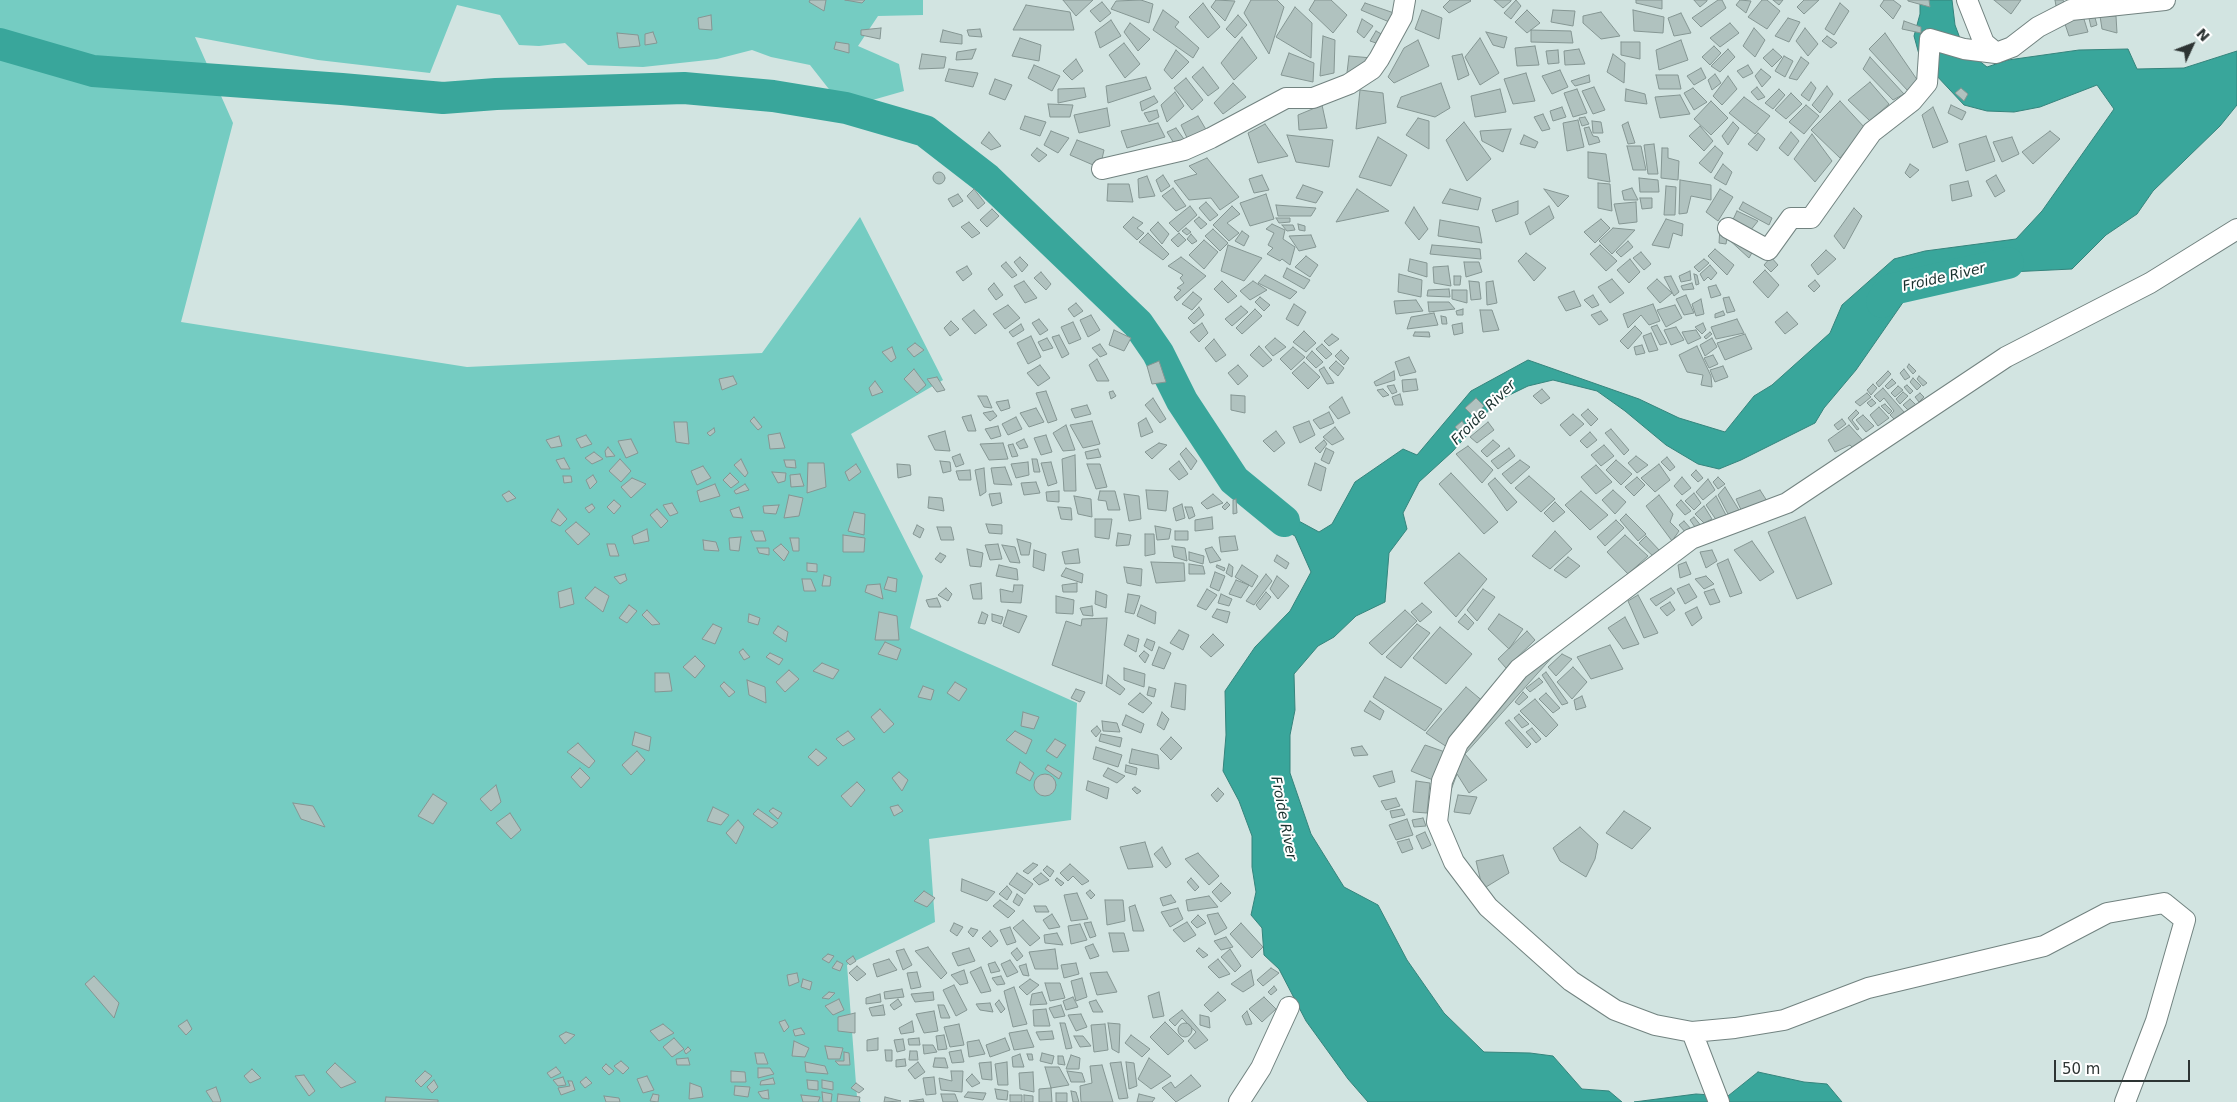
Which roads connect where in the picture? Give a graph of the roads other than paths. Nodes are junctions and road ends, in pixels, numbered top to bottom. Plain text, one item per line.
1 (1405, 0) edge
2 (1967, 0) edge
3 (2165, 0) edge
4 (1996, 53) junction
5 (1102, 169) dead end
6 (1728, 228) dead end
7 (2237, 229) edge
8 (1289, 1007) dead end
9 (1692, 1032) junction
10 (1239, 1102) edge
11 (1719, 1102) edge
12 (2125, 1102) edge

1 - 5 street
2 - 4 street
3 - 4 street
4 - 6 street
7 - 9 street
8 - 10 street
9 - 11 street
9 - 12 street

